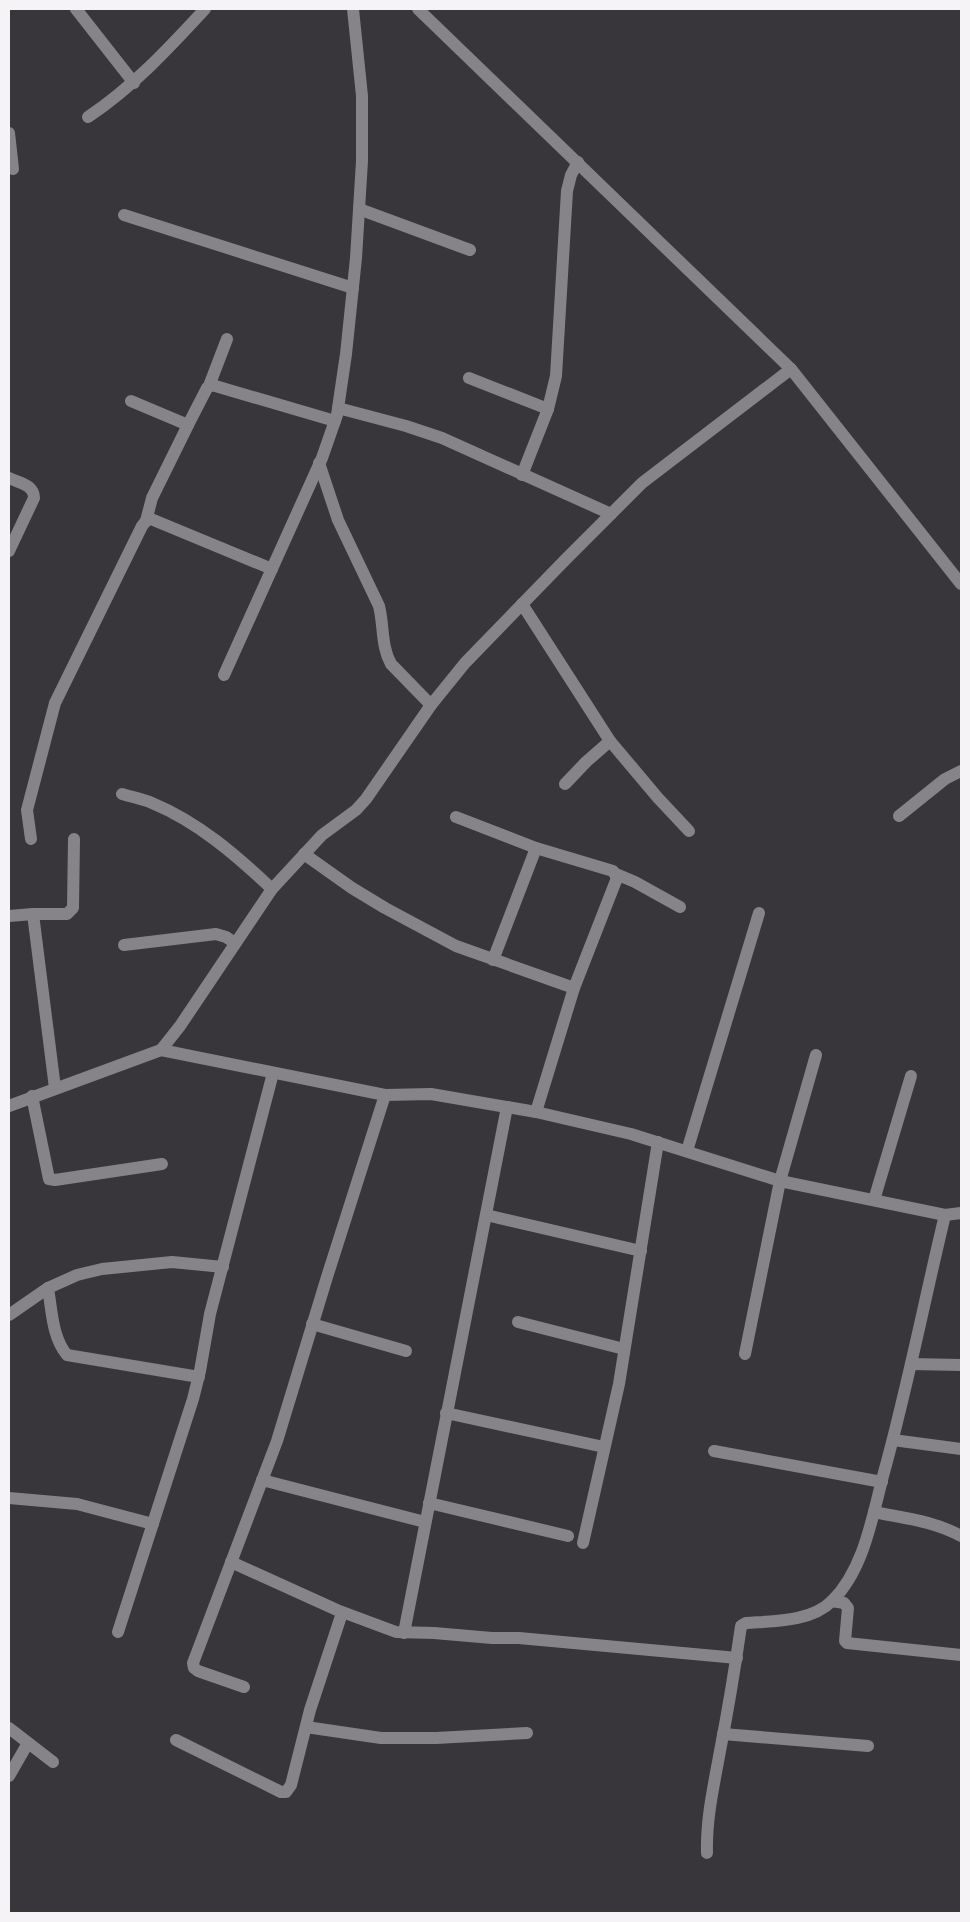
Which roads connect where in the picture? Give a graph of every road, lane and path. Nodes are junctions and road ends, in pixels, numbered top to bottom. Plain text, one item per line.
1 (76, 9) edge
2 (205, 9) edge
3 (353, 9) edge
4 (418, 9) edge
5 (134, 84) junction
6 (88, 117) dead end
7 (9, 133) edge
8 (578, 162) junction
9 (13, 169) dead end
10 (359, 209) junction
11 (124, 215) dead end
12 (470, 250) dead end
13 (353, 288) junction
14 (227, 340) dead end
15 (791, 368) junction
16 (469, 378) dead end
17 (209, 386) junction
18 (131, 401) dead end
19 (338, 408) junction
20 (548, 409) junction
21 (335, 421) junction
22 (188, 425) junction
23 (319, 463) junction
24 (522, 475) junction
25 (9, 478) edge
26 (611, 514) junction
27 (146, 521) junction
28 (9, 551) edge
29 (272, 569) junction
30 (961, 584) edge
31 (522, 604) junction
32 (224, 675) dead end
33 (431, 705) junction
34 (610, 740) junction
35 (961, 771) edge
36 (565, 784) dead end
37 (122, 794) dead end
38 (899, 816) dead end
39 (456, 817) dead end
40 (689, 831) dead end
41 (32, 839) dead end
42 (74, 839) dead end
43 (536, 848) junction
44 (304, 854) junction
45 (616, 874) junction
46 (272, 889) junction
47 (680, 907) dead end
48 (759, 913) dead end
49 (33, 914) junction
50 (9, 916) edge
51 (235, 943) junction
52 (124, 945) dead end
53 (492, 960) junction
54 (574, 988) junction
55 (161, 1050) junction
56 (816, 1055) dead end
57 (273, 1073) junction
58 (911, 1076) dead end
59 (55, 1088) junction
60 (385, 1095) junction
61 (32, 1096) junction
62 (9, 1106) edge
63 (507, 1107) junction
64 (536, 1112) junction
65 (658, 1142) junction
66 (686, 1151) junction
67 (162, 1164) dead end
68 (780, 1181) junction
69 (874, 1200) junction
70 (961, 1212) edge
71 (944, 1214) junction
72 (486, 1215) junction
73 (641, 1251) junction
74 (223, 1267) junction
75 (48, 1288) junction
76 (9, 1315) edge
77 (518, 1322) dead end
78 (312, 1324) junction
79 (624, 1349) junction
80 (406, 1351) dead end
81 (745, 1354) dead end
82 (911, 1364) junction
83 (961, 1365) edge
84 (199, 1377) junction
85 (446, 1413) junction
86 (893, 1440) junction
87 (604, 1447) junction
88 (961, 1449) edge
89 (714, 1451) dead end
90 (262, 1480) junction
91 (882, 1482) junction
92 (9, 1498) edge
93 (429, 1503) junction
94 (874, 1512) junction
95 (425, 1522) junction
96 (154, 1524) junction
97 (958, 1532) edge
98 (568, 1536) dead end
99 (582, 1543) dead end
100 (231, 1562) junction
101 (832, 1601) junction
102 (342, 1613) junction
103 (118, 1632) dead end
104 (404, 1632) junction
105 (961, 1655) edge
106 (737, 1658) junction
107 (244, 1687) dead end
108 (306, 1727) junction
109 (9, 1728) edge
110 (527, 1732) dead end
111 (723, 1734) junction
112 (176, 1740) dead end
113 (28, 1743) junction
114 (868, 1746) dead end
115 (53, 1762) dead end
116 (9, 1776) edge
117 (707, 1853) dead end

1 - 5 street
2 - 5 street
3 - 10 street
4 - 8 street
5 - 6 street
7 - 9 street
8 - 15 street
8 - 20 street
10 - 12 street
10 - 13 street
11 - 13 street
13 - 19 street
14 - 17 street
15 - 26 street
15 - 30 street
16 - 20 street
17 - 21 street
17 - 22 street
18 - 22 street
19 - 21 street
19 - 24 street
20 - 24 street
21 - 23 street
22 - 27 street
23 - 29 street
23 - 33 street
24 - 26 street
25 - 28 street
26 - 31 street
27 - 29 street
27 - 41 street
29 - 32 street
31 - 33 street
31 - 34 street
33 - 44 street
34 - 36 street
34 - 40 street
35 - 38 street
37 - 46 street
39 - 43 street
42 - 49 street
43 - 45 street
43 - 53 street
44 - 46 street
44 - 53 street
45 - 47 street
45 - 54 street
46 - 51 street
48 - 66 street
49 - 50 street
49 - 59 street
51 - 52 street
51 - 55 street
53 - 54 street
54 - 64 street
55 - 57 street
55 - 59 street
56 - 68 street
57 - 60 street
57 - 74 street
58 - 69 street
59 - 61 street
60 - 63 street
60 - 78 street
61 - 62 street
61 - 67 street
63 - 64 street
63 - 72 street
64 - 65 street
65 - 66 street
65 - 73 street
66 - 68 street
68 - 69 street
68 - 81 street
69 - 71 street
70 - 71 street
71 - 82 street
72 - 73 street
72 - 85 street
73 - 79 street
74 - 75 street
74 - 84 street
75 - 76 street
75 - 84 street
77 - 79 street
78 - 80 street
78 - 90 street
79 - 87 street
82 - 83 street
82 - 86 street
84 - 96 street
85 - 87 street
85 - 93 street
86 - 88 street
86 - 91 street
87 - 99 street
89 - 91 street
90 - 95 street
90 - 100 street
91 - 94 street
92 - 96 street
93 - 95 street
93 - 98 street
94 - 97 street
94 - 101 street
95 - 104 street
96 - 103 street
100 - 102 street
100 - 107 street
101 - 105 street
101 - 106 street
102 - 104 street
102 - 108 street
104 - 106 street
106 - 111 street
108 - 110 street
108 - 112 street
109 - 113 street
111 - 114 street
111 - 117 street
113 - 115 street
113 - 116 street

